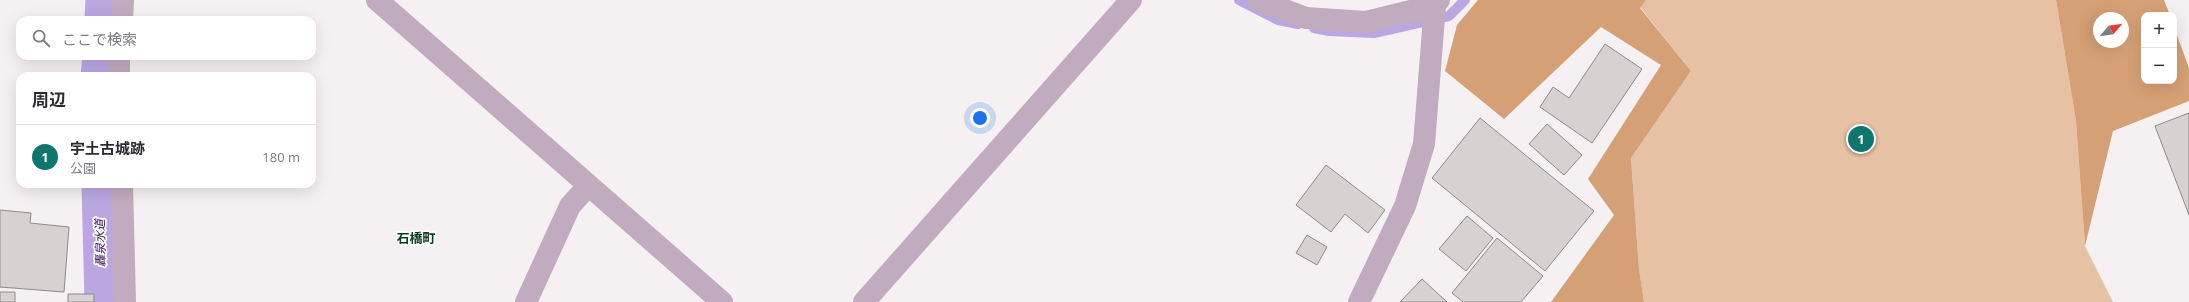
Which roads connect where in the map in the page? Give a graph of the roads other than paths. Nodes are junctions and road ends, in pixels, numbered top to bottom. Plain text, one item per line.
1 (123, 0) edge
2 (377, 0) edge
3 (1131, 0) edge
4 (1258, 0) edge
5 (1437, 3) edge
6 (122, 16) edge
7 (119, 60) edge
8 (120, 72) edge
9 (588, 186) junction
10 (122, 188) edge
11 (125, 302) edge
12 (526, 302) edge
13 (722, 302) edge
14 (864, 302) edge
15 (1359, 302) edge

1 - 6 street
2 - 9 street
3 - 14 street
4 - 5 street
5 - 15 street
7 - 8 street
9 - 12 street
9 - 13 street
10 - 11 street

